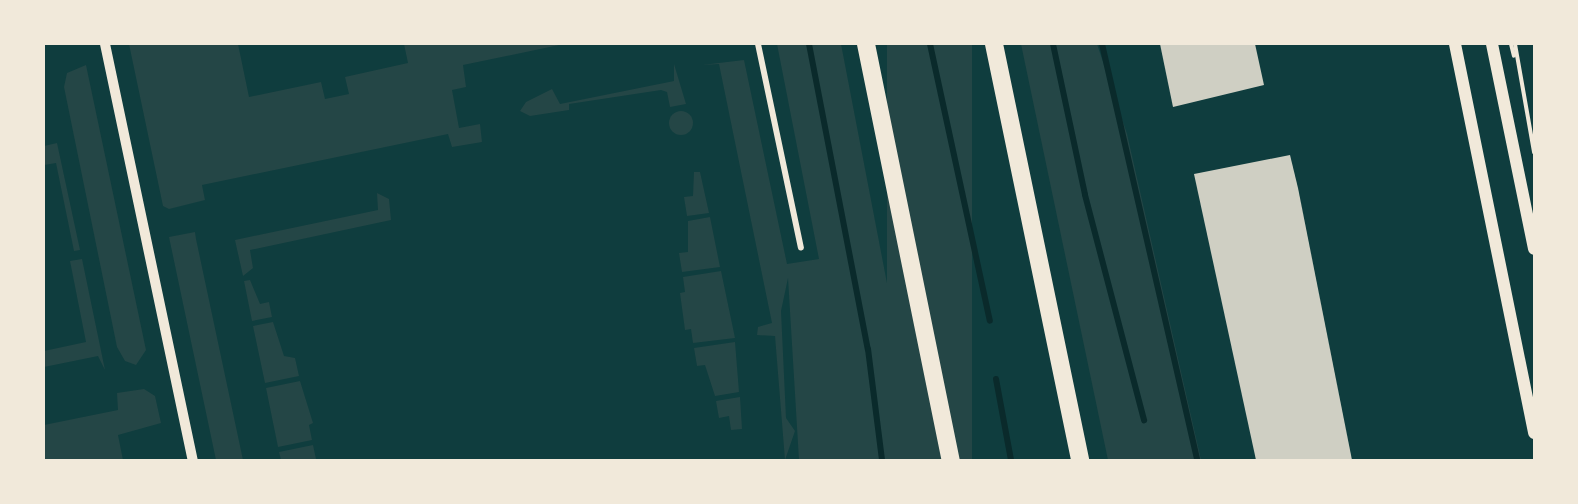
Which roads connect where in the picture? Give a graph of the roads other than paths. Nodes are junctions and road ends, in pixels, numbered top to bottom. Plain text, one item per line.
1 (105, 44) edge
2 (758, 44) edge
3 (866, 44) edge
4 (994, 44) edge
5 (1455, 44) edge
6 (1492, 44) edge
7 (801, 248) dead end
8 (1534, 249) edge
9 (1534, 433) edge
10 (193, 460) edge
11 (951, 460) edge
12 (1080, 460) edge

1 - 10 street
2 - 7 street
3 - 11 highway
4 - 12 highway
5 - 9 main road
6 - 8 main road

